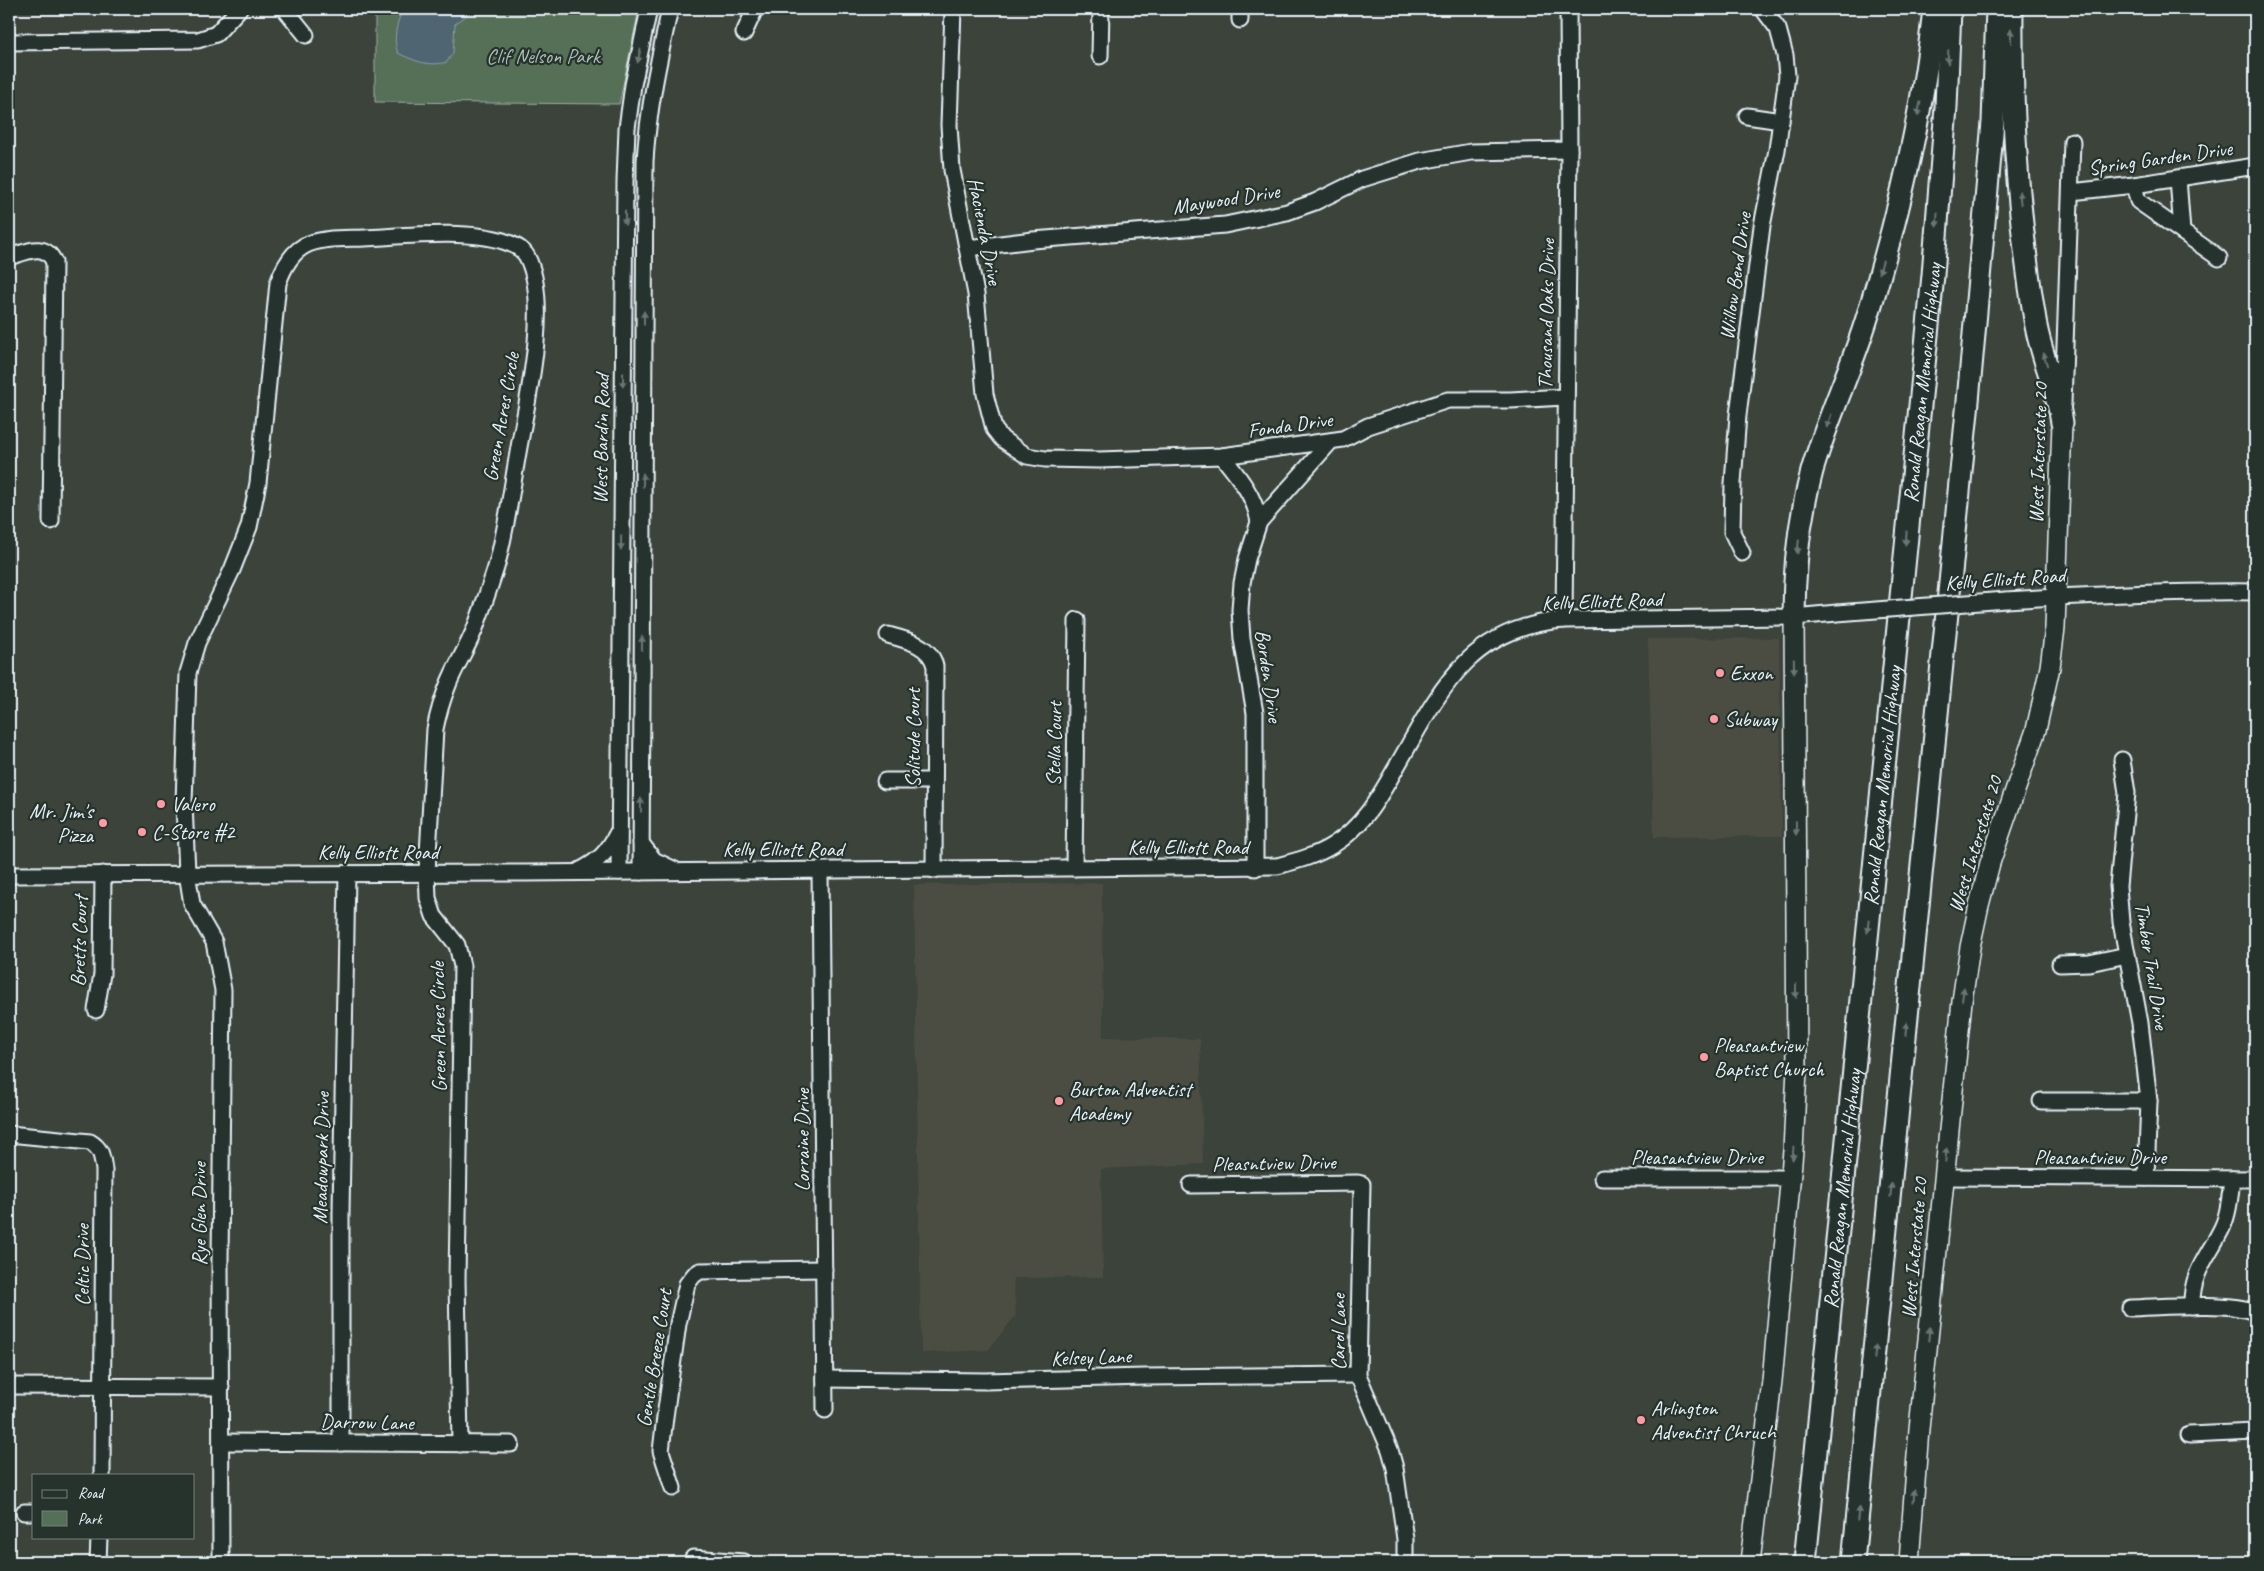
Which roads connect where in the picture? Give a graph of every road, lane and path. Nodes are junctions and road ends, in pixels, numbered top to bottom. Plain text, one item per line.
1 (239, 9) edge
2 (285, 9) edge
3 (649, 9) edge
4 (670, 9) edge
5 (754, 9) edge
6 (954, 9) edge
7 (1101, 9) edge
8 (1568, 9) edge
9 (1763, 9) edge
10 (1934, 9) edge
11 (1950, 9) edge
12 (1997, 9) edge
13 (2012, 9) edge
14 (744, 33) dead end
15 (306, 35) dead end
16 (9, 42) edge
17 (1100, 56) dead end
18 (633, 85) junction
19 (653, 89) junction
20 (1748, 116) dead end
21 (1781, 120) junction
22 (2072, 141) dead end
23 (1570, 150) junction
24 (2255, 166) edge
25 (2178, 178) junction
26 (2134, 185) junction
27 (2071, 192) junction
28 (2182, 232) junction
29 (968, 248) junction
30 (9, 257) edge
31 (2219, 258) dead end
32 (1565, 397) junction
33 (2062, 422) junction
34 (1331, 441) junction
35 (1017, 449) joint
36 (1222, 456) junction
37 (51, 521) dead end
38 (1259, 522) junction
39 (1742, 553) dead end
40 (2255, 592) edge
41 (2055, 597) junction
42 (1794, 617) junction
43 (1077, 620) dead end
44 (1564, 620) junction
45 (888, 635) dead end
46 (2122, 760) dead end
47 (885, 781) dead end
48 (934, 781) junction
49 (619, 831) junction
50 (641, 843) junction
51 (1074, 868) junction
52 (1255, 868) junction
53 (820, 870) junction
54 (934, 870) junction
55 (679, 871) junction
56 (427, 872) junction
57 (619, 872) junction
58 (641, 872) junction
59 (187, 873) junction
60 (347, 873) junction
61 (575, 873) junction
62 (103, 874) junction
63 (9, 875) edge
64 (2127, 955) junction
65 (2060, 964) dead end
66 (96, 1010) dead end
67 (2148, 1101) junction
68 (2041, 1102) dead end
69 (9, 1134) edge
70 (1944, 1177) junction
71 (1602, 1178) dead end
72 (1791, 1178) junction
73 (2146, 1178) junction
74 (2255, 1179) edge
75 (2232, 1180) junction
76 (1360, 1184) joint
77 (1191, 1185) dead end
78 (824, 1269) junction
79 (2192, 1306) junction
80 (2130, 1308) dead end
81 (2255, 1312) edge
82 (1358, 1375) junction
83 (825, 1379) junction
84 (9, 1386) edge
85 (102, 1387) junction
86 (221, 1387) junction
87 (825, 1410) dead end
88 (2255, 1432) edge
89 (2189, 1435) dead end
90 (221, 1442) junction
91 (341, 1443) junction
92 (460, 1444) junction
93 (511, 1444) dead end
94 (102, 1474) edge
95 (673, 1488) dead end
96 (99, 1538) edge
97 (693, 1558) dead end
98 (98, 1562) edge
99 (221, 1562) edge
100 (744, 1562) edge
101 (1404, 1562) edge
102 (1750, 1562) edge
103 (1805, 1562) edge
104 (1853, 1562) edge
105 (1908, 1562) edge

1 - 16 street
2 - 15 street
3 -> 18 street, West Bardin Road
4 - 19 street, West Bardin Road
5 - 14 street
6 - 29 street, Hacienda Drive
7 - 17 street
8 - 23 street, Thousand Oaks Drive
9 - 21 street, Willow Bend Drive
10 -> 42 highway
11 -> 103 highway, Ronald Reagan Memorial Highway
104 -> 12 highway
33 -> 13 highway
18 - 19 street
18 -> 49 street, West Bardin Road
50 -> 19 street, West Bardin Road
20 - 21 street
21 - 39 street, Willow Bend Drive
22 - 27 street, West Interstate 20
23 - 29 street, Maywood Drive
23 - 32 street, Thousand Oaks Drive
24 - 25 street, Spring Garden Drive
25 - 26 street, Spring Garden Drive
25 - 28 street
26 - 27 street, Spring Garden Drive
26 - 28 street
27 - 33 street, West Interstate 20
28 - 31 street
29 - 35 street, Hacienda Drive
30 - 37 street
32 - 34 street, Fonda Drive
32 - 44 street, Thousand Oaks Drive
33 - 41 main road, West Interstate 20
34 - 36 street, Fonda Drive
34 - 38 street, Borden Drive
35 - 36 street, Fonda Drive
36 - 38 street
38 - 52 street, Borden Drive
40 - 41 street, Kelly Elliott Road
41 - 42 street, Kelly Elliott Road, bridge
70 -> 41 main road, West Interstate 20
42 - 44 street, Kelly Elliott Road
42 -> 72 main road
43 - 51 street, Stella Court
44 - 52 street, Kelly Elliott Road
45 - 48 street, Solitude Court
46 - 64 street, Timber Trail Drive
47 - 48 street
48 - 54 street, Solitude Court
49 - 57 street, West Bardin Road
49 - 61 street
50 - 55 street
50 - 58 street, West Bardin Road
51 - 52 street, Kelly Elliott Road
51 - 54 street, Kelly Elliott Road
53 - 54 street, Kelly Elliott Road
53 - 55 street, Kelly Elliott Road
53 - 78 street, Lorraine Drive
55 - 58 street, Kelly Elliott Road
56 - 59 street, Green Acres Circle
56 - 60 street, Kelly Elliott Road
56 - 61 street, Kelly Elliott Road
56 - 92 street, Green Acres Circle
57 - 58 street, Kelly Elliott Road
57 - 61 street, Kelly Elliott Road
59 - 60 street, Kelly Elliott Road
59 - 62 street, Kelly Elliott Road
59 - 86 street, Rye Glen Drive
60 - 91 street, Meadowpark Drive
62 - 63 street, Kelly Elliott Road
62 - 66 street, Bretts Court
64 - 65 street
64 - 67 street, Timber Trail Drive
67 - 68 street
67 - 73 street, Timber Trail Drive
69 - 85 street, Celtic Drive
70 - 73 street, Pleasantview Drive
105 -> 70 main road, West Interstate 20
71 - 72 street, Pleasantview Drive
72 - 102 main road
73 - 75 street, Pleasantview Drive
74 - 75 street, Pleasantview Drive
75 - 79 street
76 - 77 street, Pleasntview Drive
76 - 82 street, Carol Lane
78 - 83 street, Lorraine Drive
78 - 95 street, Gentle Breeze Court
79 - 80 street
79 - 81 street
82 - 83 street, Kelsey Lane
82 - 101 street, Carol Lane
83 - 87 street, Lorraine Drive
84 - 85 street
85 - 86 street
85 - 94 street, Celtic Drive
86 - 90 street, Rye Glen Drive
88 - 89 street
90 - 91 street, Darrow Lane
90 - 99 street, Rye Glen Drive
91 - 92 street, Darrow Lane
92 - 93 street, Darrow Lane
96 - 98 street
97 - 100 street

